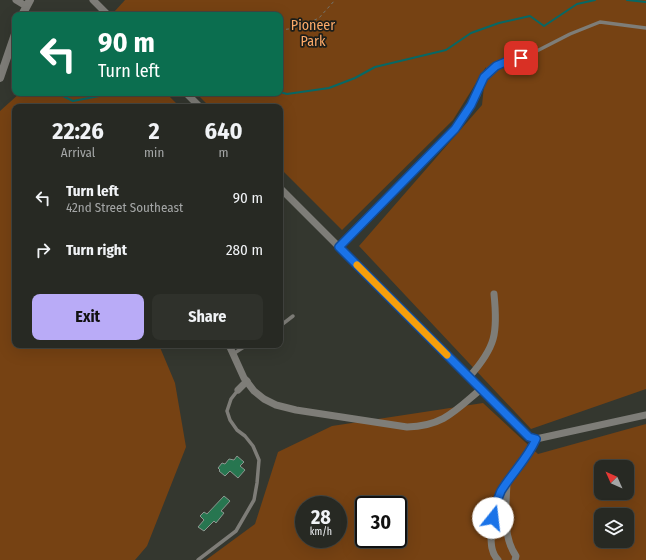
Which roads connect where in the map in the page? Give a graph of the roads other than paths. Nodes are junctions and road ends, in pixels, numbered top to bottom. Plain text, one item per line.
1 (16, 0) edge
2 (93, 0) edge
3 (28, 3) edge
4 (24, 12) edge
5 (105, 12) edge
6 (646, 28) edge
7 (12, 43) edge
8 (0, 78) edge
9 (477, 94) joint
10 (189, 96) edge
11 (197, 104) edge
12 (283, 191) edge
13 (339, 247) junction
14 (494, 294) dead end
15 (293, 316) dead end
16 (283, 324) edge
17 (230, 348) edge
18 (242, 348) edge
19 (233, 354) junction
20 (469, 377) junction
21 (247, 381) junction
22 (481, 389) junction
23 (238, 390) joint
24 (646, 415) edge
25 (536, 439) junction
26 (507, 483) junction
27 (198, 560) edge
28 (498, 560) edge
29 (515, 560) edge

1 - 3 street
2 - 5 street
3 - 4 street
6 - 9 lane
7 - 8 street
9 - 13 street
10 - 11 street
12 - 13 street
13 - 20 street
14 - 20 street
15 - 16 lane
17 - 19 street
18 - 19 lane
19 - 21 street
20 - 22 street
21 - 22 street
21 - 23 street
22 - 25 street
23 - 27 lane
24 - 25 street
25 - 26 street
26 - 28 street
26 - 29 street

